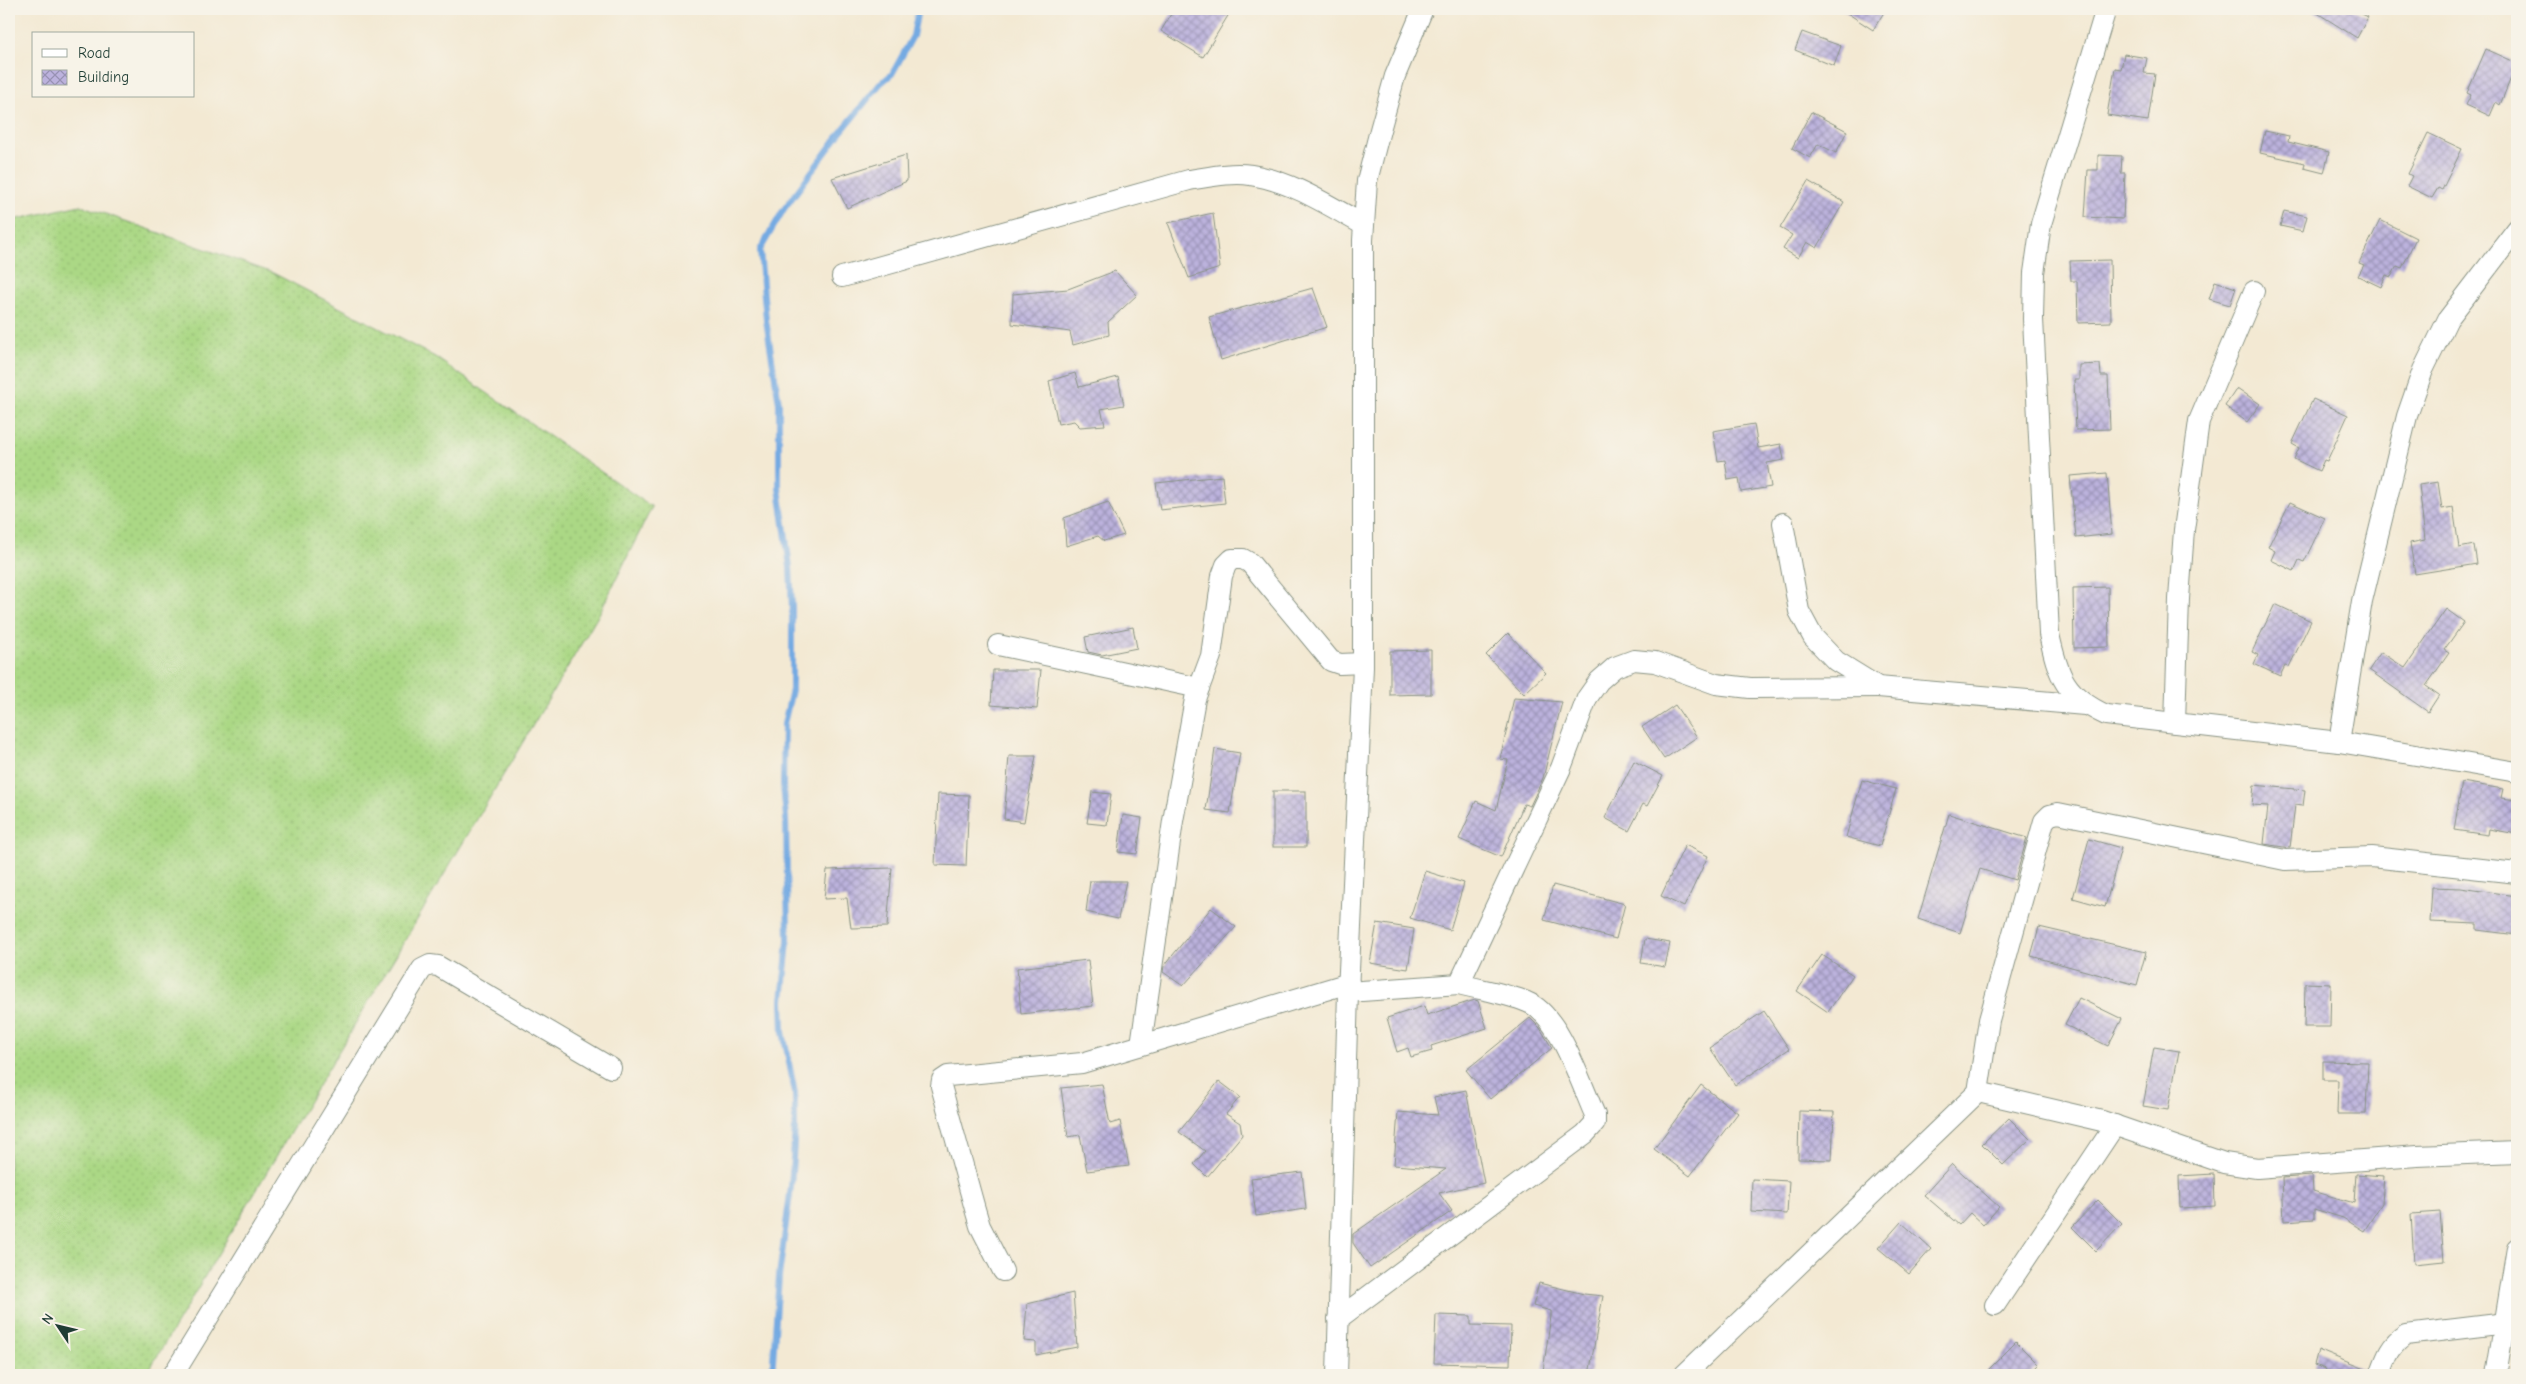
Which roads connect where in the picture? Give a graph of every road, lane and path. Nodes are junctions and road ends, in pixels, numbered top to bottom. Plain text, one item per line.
1 (1422, 9) edge
2 (2106, 9) edge
3 (1364, 225) junction
4 (2517, 230) edge
5 (842, 277) dead end
6 (2254, 291) dead end
7 (1783, 523) dead end
8 (998, 645) dead end
9 (1363, 663) junction
10 (1878, 687) junction
11 (1199, 688) junction
12 (2085, 705) junction
13 (2175, 723) junction
14 (2339, 742) junction
15 (2517, 772) edge
16 (2517, 873) edge
17 (1459, 984) junction
18 (1348, 988) junction
19 (1140, 1045) junction
20 (611, 1068) dead end
21 (1978, 1092) junction
22 (2115, 1125) junction
23 (2517, 1152) edge
24 (2517, 1248) edge
25 (1004, 1271) dead end
26 (1995, 1305) dead end
27 (1338, 1319) junction
28 (2506, 1324) junction
29 (173, 1375) edge
30 (1337, 1375) edge
31 (1684, 1375) edge
32 (2380, 1375) edge
33 (2496, 1375) edge

1 - 3 street
2 - 12 street
3 - 5 street
3 - 9 street
4 - 14 street
6 - 13 street
7 - 10 street
8 - 11 street
9 - 11 street
9 - 18 street
10 - 12 street
10 - 17 street
11 - 19 street
12 - 13 street
13 - 14 street
14 - 15 street
16 - 21 street
17 - 18 street
17 - 27 street
18 - 19 street
18 - 27 street
19 - 25 street
20 - 29 street
21 - 22 street
21 - 31 street
22 - 23 street
22 - 26 street
24 - 28 street
27 - 30 street
28 - 32 street
28 - 33 street

